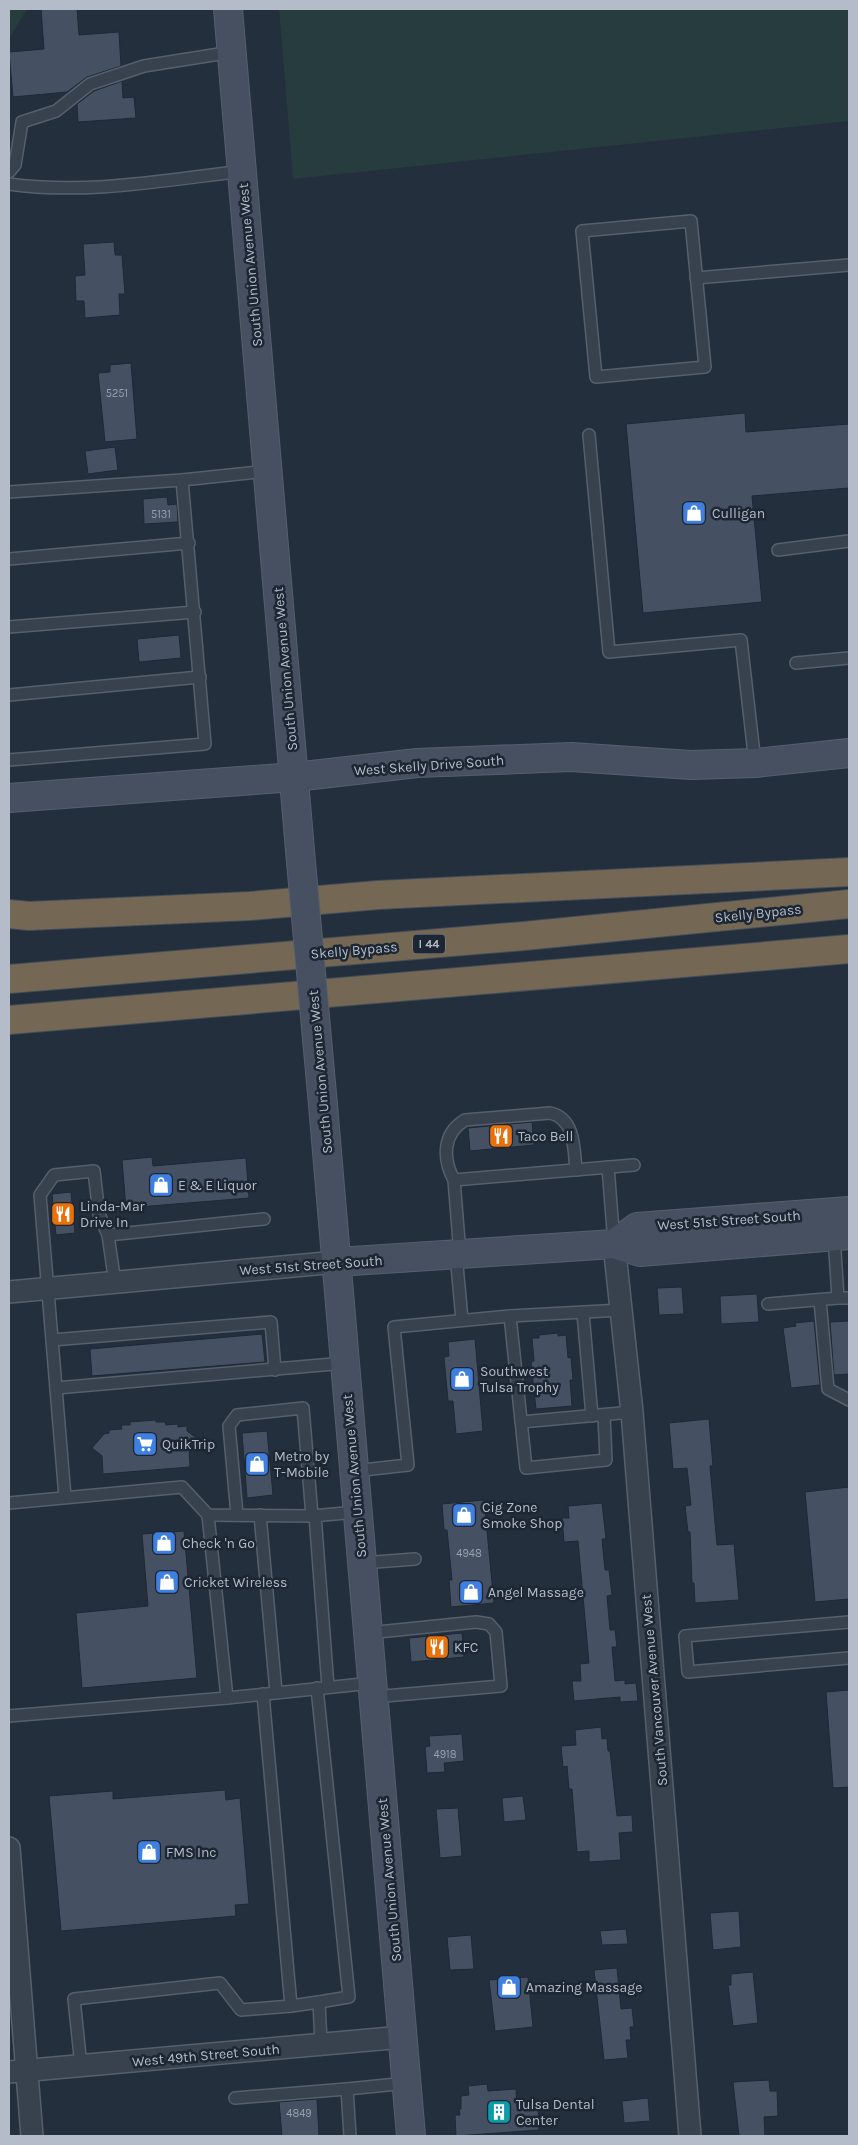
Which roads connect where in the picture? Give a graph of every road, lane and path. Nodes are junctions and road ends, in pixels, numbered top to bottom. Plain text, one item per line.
1 (228, 9) edge
2 (232, 52) junction
3 (242, 171) junction
4 (9, 172) edge
5 (9, 184) edge
6 (849, 265) edge
7 (696, 278) junction
8 (589, 435) dead end
9 (268, 471) junction
10 (182, 480) junction
11 (9, 492) edge
12 (849, 541) edge
13 (189, 543) junction
14 (778, 550) dead end
15 (9, 559) edge
16 (194, 612) junction
17 (9, 628) edge
18 (849, 658) edge
19 (796, 663) dead end
20 (200, 677) junction
21 (9, 695) edge
22 (849, 753) edge
23 (9, 760) edge
24 (754, 763) junction
25 (295, 777) junction
26 (9, 798) edge
27 (849, 872) edge
28 (849, 904) edge
29 (9, 914) edge
30 (849, 949) edge
31 (9, 964) edge
32 (54, 975) junction
33 (9, 979) edge
34 (9, 1020) edge
35 (634, 1165) dead end
36 (608, 1167) junction
37 (576, 1170) junction
38 (454, 1180) junction
39 (849, 1211) edge
40 (264, 1219) dead end
41 (108, 1235) junction
42 (841, 1236) edge
43 (614, 1244) junction
44 (458, 1254) junction
45 (337, 1262) junction
46 (115, 1283) junction
47 (48, 1289) junction
48 (9, 1292) edge
49 (844, 1298) edge
50 (820, 1300) junction
51 (768, 1304) dead end
52 (622, 1310) junction
53 (583, 1313) junction
54 (510, 1316) junction
55 (462, 1320) junction
56 (52, 1340) junction
57 (345, 1363) junction
58 (275, 1370) junction
59 (56, 1388) junction
60 (849, 1400) edge
61 (632, 1412) junction
62 (598, 1415) junction
63 (521, 1422) junction
64 (354, 1471) junction
65 (65, 1497) junction
66 (9, 1503) edge
67 (357, 1512) junction
68 (208, 1515) junction
69 (237, 1515) junction
70 (260, 1515) junction
71 (314, 1516) junction
72 (415, 1559) dead end
73 (362, 1563) junction
74 (849, 1622) edge
75 (368, 1633) junction
76 (849, 1658) edge
77 (323, 1688) junction
78 (373, 1690) junction
79 (276, 1692) junction
80 (264, 1694) junction
81 (227, 1698) junction
82 (9, 1716) edge
83 (9, 1848) edge
84 (319, 2002) junction
85 (291, 2006) junction
86 (403, 2037) junction
87 (321, 2044) junction
88 (81, 2066) junction
89 (18, 2072) edge
90 (407, 2083) junction
91 (347, 2088) junction
92 (236, 2098) dead end
93 (32, 2136) edge
94 (350, 2136) edge
95 (411, 2136) edge
96 (690, 2136) edge

1 - 2 street, South Union Avenue West
2 - 3 street, South Union Avenue West
2 - 4 lane
3 - 5 lane
3 - 9 street, South Union Avenue West
6 - 7 lane
7 - 7 lane
8 - 24 lane
9 - 10 lane
9 - 25 street, South Union Avenue West
10 - 11 lane
10 - 13 lane
12 - 14 lane
13 - 15 lane
13 - 16 lane
16 - 17 lane
16 - 20 lane
18 - 19 lane
20 - 21 lane
20 - 23 lane
22 - 24 street, West Skelly Drive South
24 - 25 street, West Skelly Drive South
25 - 26 street, West Skelly Drive South
25 - 45 street, South Union Avenue West, bridge
27 - 29 highway
28 - 32 highway, Skelly Bypass / I 44
30 - 34 highway
31 - 32 highway
32 - 33 highway, Skelly Bypass / I 44
35 - 36 lane
36 - 37 lane
36 - 43 lane
37 - 38 lane
37 - 38 lane
38 - 44 lane
39 - 43 street, West 51st Street South
40 - 41 lane
41 - 46 lane
41 - 47 lane
42 - 43 street, West 51st Street South
42 - 49 lane
43 - 44 street, West 51st Street South
43 - 52 street, South Vancouver Avenue West
44 - 45 street, West 51st Street South
44 - 55 lane
45 - 46 street, West 51st Street South
45 - 57 street, South Union Avenue West
46 - 47 street, West 51st Street South
47 - 48 street, West 51st Street South
47 - 56 lane
49 - 50 lane
50 - 51 lane
50 - 60 lane
52 - 53 lane
52 - 61 street, South Vancouver Avenue West
53 - 54 lane
53 - 62 lane
54 - 55 lane
54 - 63 lane
55 - 64 lane
56 - 58 lane
56 - 59 lane
57 - 58 lane
57 - 64 street, South Union Avenue West
58 - 59 lane
59 - 65 lane
61 - 62 lane
61 - 96 street, South Vancouver Avenue West
62 - 63 lane
62 - 63 lane
64 - 67 street, South Union Avenue West
65 - 66 lane
65 - 68 lane
67 - 71 lane
67 - 73 street, South Union Avenue West
68 - 69 lane
68 - 81 lane
69 - 70 lane
69 - 71 lane
70 - 71 lane
70 - 79 lane
71 - 77 lane
72 - 73 lane
73 - 75 street, South Union Avenue West
74 - 76 lane
75 - 78 street, South Union Avenue West
75 - 78 lane
77 - 78 lane
77 - 79 lane
77 - 84 lane
78 - 86 street, South Union Avenue West
79 - 80 lane
80 - 81 lane
80 - 85 lane
81 - 82 lane
83 - 89 street
84 - 85 lane
84 - 87 lane
85 - 88 lane
86 - 87 street, West 49th Street South
86 - 90 street, South Union Avenue West
87 - 88 street, West 49th Street South
88 - 89 street, West 49th Street South
89 - 93 street
90 - 91 lane
90 - 95 street, South Union Avenue West
91 - 92 lane
91 - 94 lane

